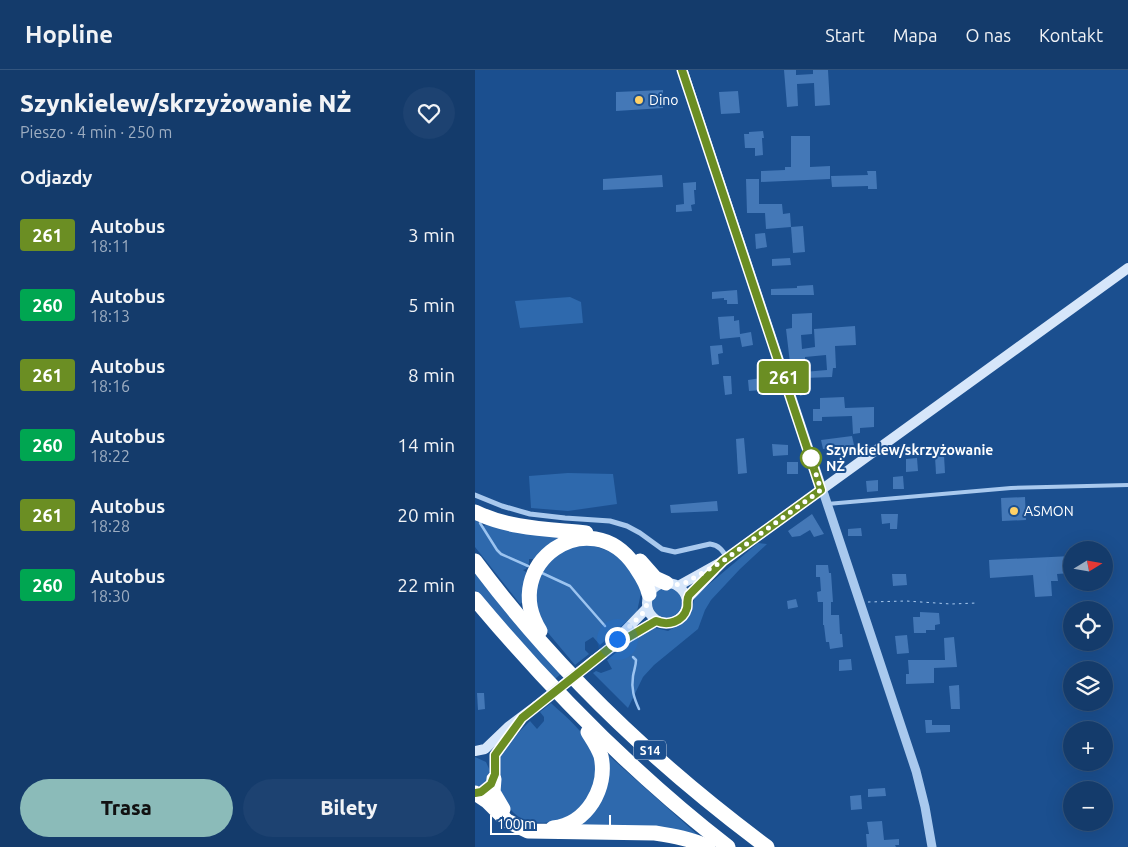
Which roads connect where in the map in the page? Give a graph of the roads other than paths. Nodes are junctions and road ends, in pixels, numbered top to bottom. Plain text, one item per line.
1 (683, 70) edge
2 (1128, 268) edge
3 (1128, 485) edge
4 (821, 490) junction
5 (475, 495) edge
6 (827, 504) junction
7 (475, 512) edge
8 (475, 560) edge
9 (725, 560) junction
10 (672, 584) junction
11 (475, 599) edge
12 (687, 599) junction
13 (648, 601) junction
14 (656, 621) junction
15 (610, 648) junction
16 (559, 660) junction
17 (574, 710) junction
18 (522, 718) junction
19 (475, 751) edge
20 (494, 774) junction
21 (475, 793) edge
22 (708, 847) edge
23 (728, 847) edge
24 (767, 847) edge
25 (932, 847) edge

1 - 4 street
2 - 4 main road
3 - 6 lane
4 - 6 street
4 - 9 main road
5 - 9 street
6 - 25 street
7 - 10 highway
8 - 16 highway, S14
9 - 10 main road
9 - 12 main road
10 - 12 main road
10 - 13 main road
11 - 17 highway, S14
12 - 14 main road
13 - 14 main road
13 - 15 main road
13 - 16 highway
14 - 15 main road
15 - 18 main road, bridge
16 - 24 highway, S14
17 - 20 highway
17 - 23 highway, S14
18 - 19 main road
18 - 20 main road
19 - 20 main road
20 - 21 main road
21 - 22 highway

